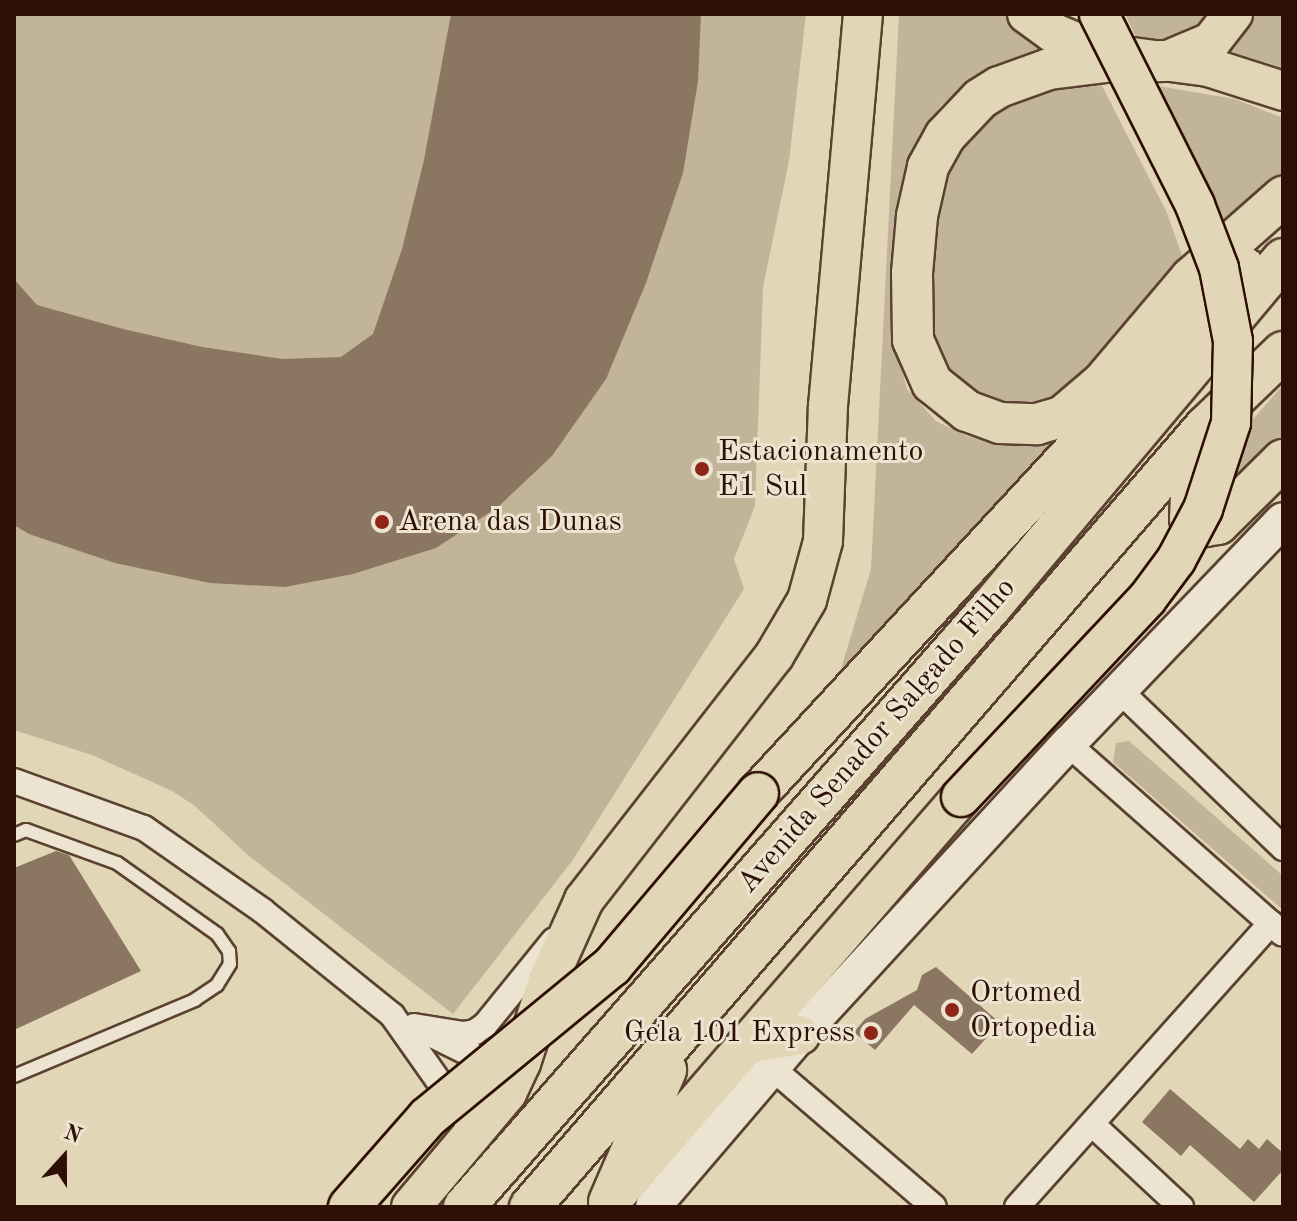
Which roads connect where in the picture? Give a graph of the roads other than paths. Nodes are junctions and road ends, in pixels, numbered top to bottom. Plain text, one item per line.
1 (863, 14) edge
2 (1027, 14) edge
3 (1099, 14) edge
4 (1233, 14) edge
5 (1165, 61) junction
6 (1276, 87) edge
7 (1283, 197) edge
8 (1283, 233) edge
9 (1283, 259) edge
10 (1283, 352) edge
11 (1205, 427) junction
12 (1283, 460) edge
13 (1283, 520) edge
14 (1119, 690) junction
15 (1068, 744) junction
16 (14, 781) edge
17 (18, 831) edge
18 (1283, 848) edge
19 (584, 900) junction
20 (1277, 928) edge
21 (403, 1020) junction
22 (800, 1035) joint
23 (680, 1038) junction
24 (760, 1056) junction
25 (14, 1076) edge
26 (516, 1077) junction
27 (1092, 1124) junction
28 (476, 1134) junction
29 (607, 1205) edge
30 (349, 1207) edge
31 (411, 1207) edge
32 (464, 1207) edge
33 (530, 1207) edge
34 (653, 1207) edge
35 (934, 1207) edge
36 (1017, 1207) edge
37 (1181, 1207) edge

1 - 19 main road
2 - 5 main road
3 - 24 main road, bridge
4 - 5 main road
5 - 6 main road
5 - 7 highway
8 - 30 highway, bridge
9 - 32 highway, Avenida Senador Salgado Filho
10 - 11 highway, Avenida Senador Salgado Filho
11 - 12 highway
11 - 23 highway, Avenida Senador Salgado Filho
13 - 14 main road
14 - 15 main road
14 - 18 street
15 - 20 street
15 - 22 main road
16 - 21 street
17 - 25 lane
19 - 21 street
19 - 26 main road
20 - 27 street
21 - 26 street
21 - 28 street
22 - 24 main road
23 - 29 highway
23 - 33 highway, Avenida Senador Salgado Filho
24 - 29 main road
24 - 34 main road
24 - 35 street
26 - 28 main road
27 - 36 street
27 - 37 street
28 - 31 main road

